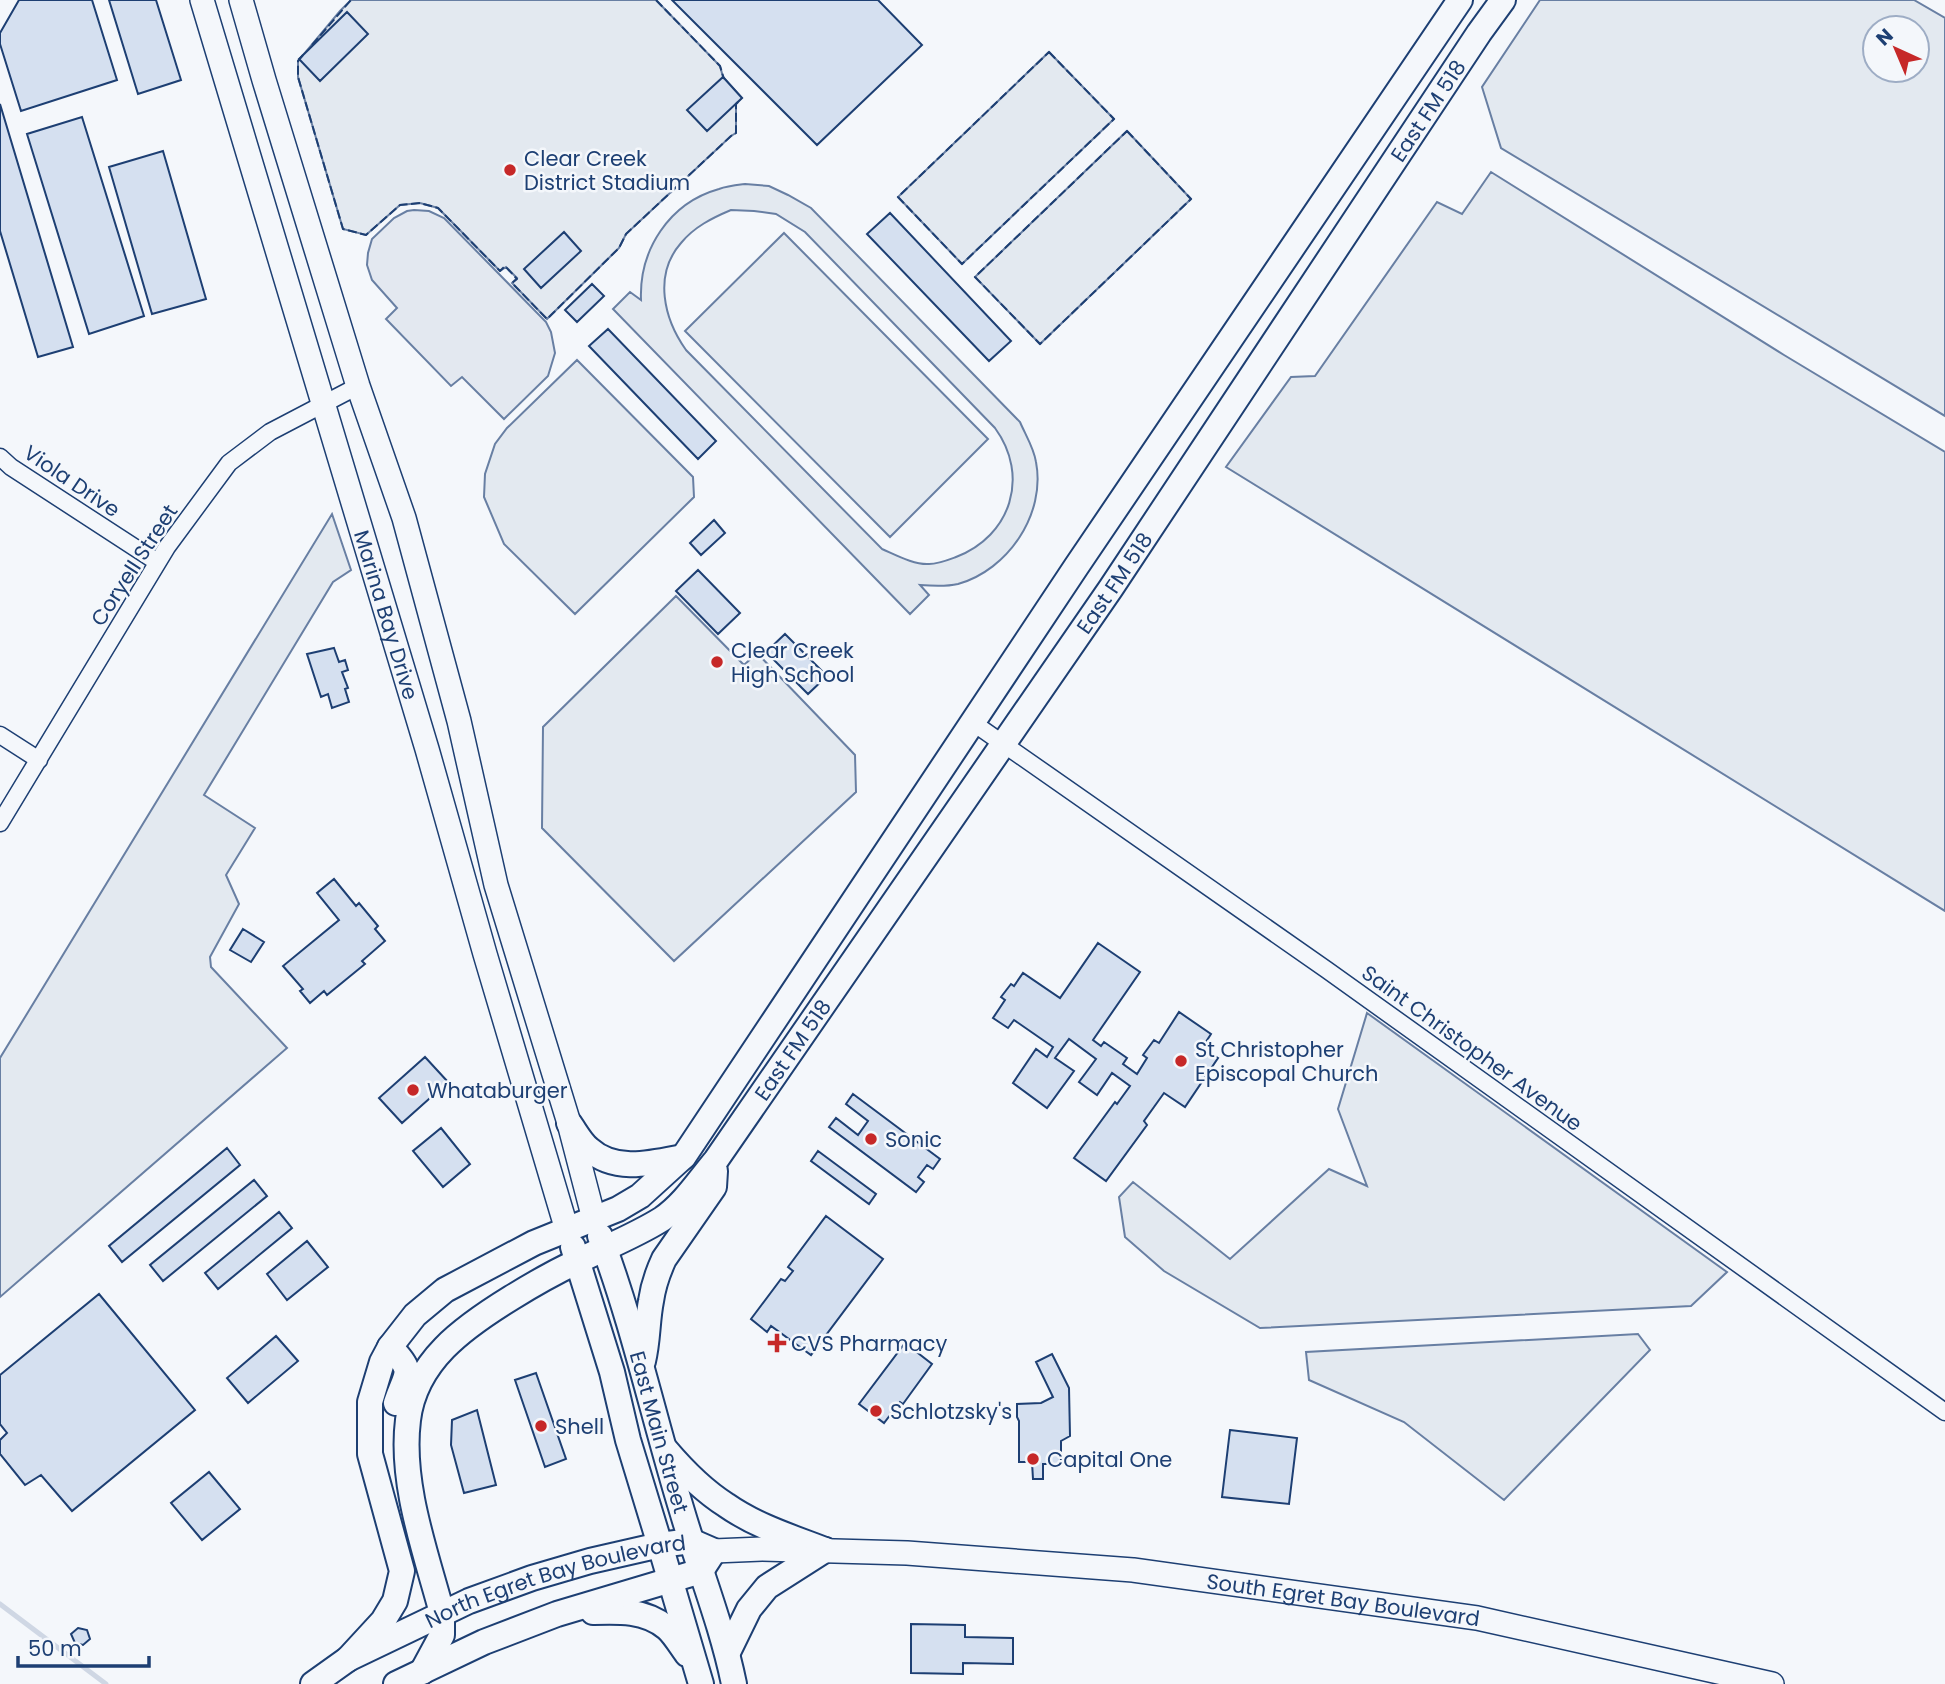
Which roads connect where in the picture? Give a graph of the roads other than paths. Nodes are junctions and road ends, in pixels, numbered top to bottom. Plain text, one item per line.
1 (202, 0) edge
2 (241, 0) edge
3 (1503, 0) edge
4 (1456, 6) edge
5 (1479, 33) junction
6 (264, 80) junction
7 (228, 88) junction
8 (1297, 238) junction
9 (1331, 256) junction
10 (358, 386) junction
11 (323, 404) junction
12 (0, 457) edge
13 (158, 562) junction
14 (1076, 567) junction
15 (1111, 588) junction
16 (972, 722) junction
17 (0, 736) edge
18 (1003, 743) junction
19 (39, 760) junction
20 (0, 822) edge
21 (569, 1123) junction
22 (684, 1156) junction
23 (716, 1160) junction
24 (594, 1219) junction
25 (567, 1230) junction
26 (606, 1250) junction
27 (578, 1261) junction
28 (390, 1347) junction
29 (642, 1367) junction
30 (1945, 1412) edge
31 (663, 1447) junction
32 (409, 1484) junction
33 (691, 1541) junction
34 (660, 1545) junction
35 (825, 1550) junction
36 (708, 1561) junction
37 (670, 1580) junction
38 (442, 1613) junction
39 (557, 1614) junction
40 (728, 1652) junction
41 (348, 1658) junction
42 (422, 1672) junction
43 (698, 1675) edge
44 (313, 1684) edge
45 (396, 1684) edge
46 (734, 1684) edge
47 (1772, 1684) edge

1 - 7 main road, Marina Bay Drive
2 - 6 main road, Marina Bay Drive
3 - 5 main road, East FM 518
4 - 5 main road
4 - 8 main road, East FM 518
5 - 9 main road, East FM 518
6 - 7 main road
6 - 10 main road, Marina Bay Drive
7 - 11 main road, Marina Bay Drive
8 - 9 main road
8 - 14 main road, East FM 518
9 - 15 main road, East FM 518
10 - 11 street, Coryell Street
10 - 21 main road, Marina Bay Drive
11 - 13 street, Coryell Street
11 - 25 main road, Marina Bay Drive
12 - 13 street, Viola Drive
13 - 19 street, Coryell Street
14 - 15 main road
14 - 16 main road, East FM 518
15 - 18 main road, East FM 518
16 - 18 street, Saint Christopher Avenue
16 - 22 main road, East FM 518
17 - 19 street
18 - 23 main road, East FM 518
18 - 30 street, Saint Christopher Avenue
19 - 20 street, Coryell Street
21 - 22 main road
21 - 24 main road, Marina Bay Drive
22 - 24 main road, East FM 518
23 - 26 main road, East FM 518
23 - 29 main road
24 - 25 main road, East FM 518
24 - 26 main road, East Main Street
25 - 27 main road, East Main Street
25 - 28 main road, East FM 518
26 - 27 main road, East FM 518
26 - 29 main road, East Main Street
27 - 32 main road, East FM 518
27 - 34 main road, East Main Street
28 - 32 main road
28 - 41 main road, East FM 518
29 - 31 main road, East Main Street
31 - 33 main road, East Main Street
31 - 35 main road
32 - 38 main road
33 - 34 main road, North Egret Bay Boulevard
33 - 36 main road, East Main Street
34 - 37 main road, East Main Street
34 - 38 main road, North Egret Bay Boulevard
35 - 36 main road
35 - 40 main road
35 - 47 main road
36 - 37 main road, North Egret Bay Boulevard
36 - 40 main road, East Main Street
37 - 39 main road, North Egret Bay Boulevard
37 - 43 main road, East Main Street
38 - 41 main road, North Egret Bay Boulevard
38 - 42 main road
39 - 42 main road, North Egret Bay Boulevard
39 - 43 main road
40 - 46 main road, East Main Street
41 - 44 main road, North Egret Bay Boulevard
42 - 45 main road, North Egret Bay Boulevard

